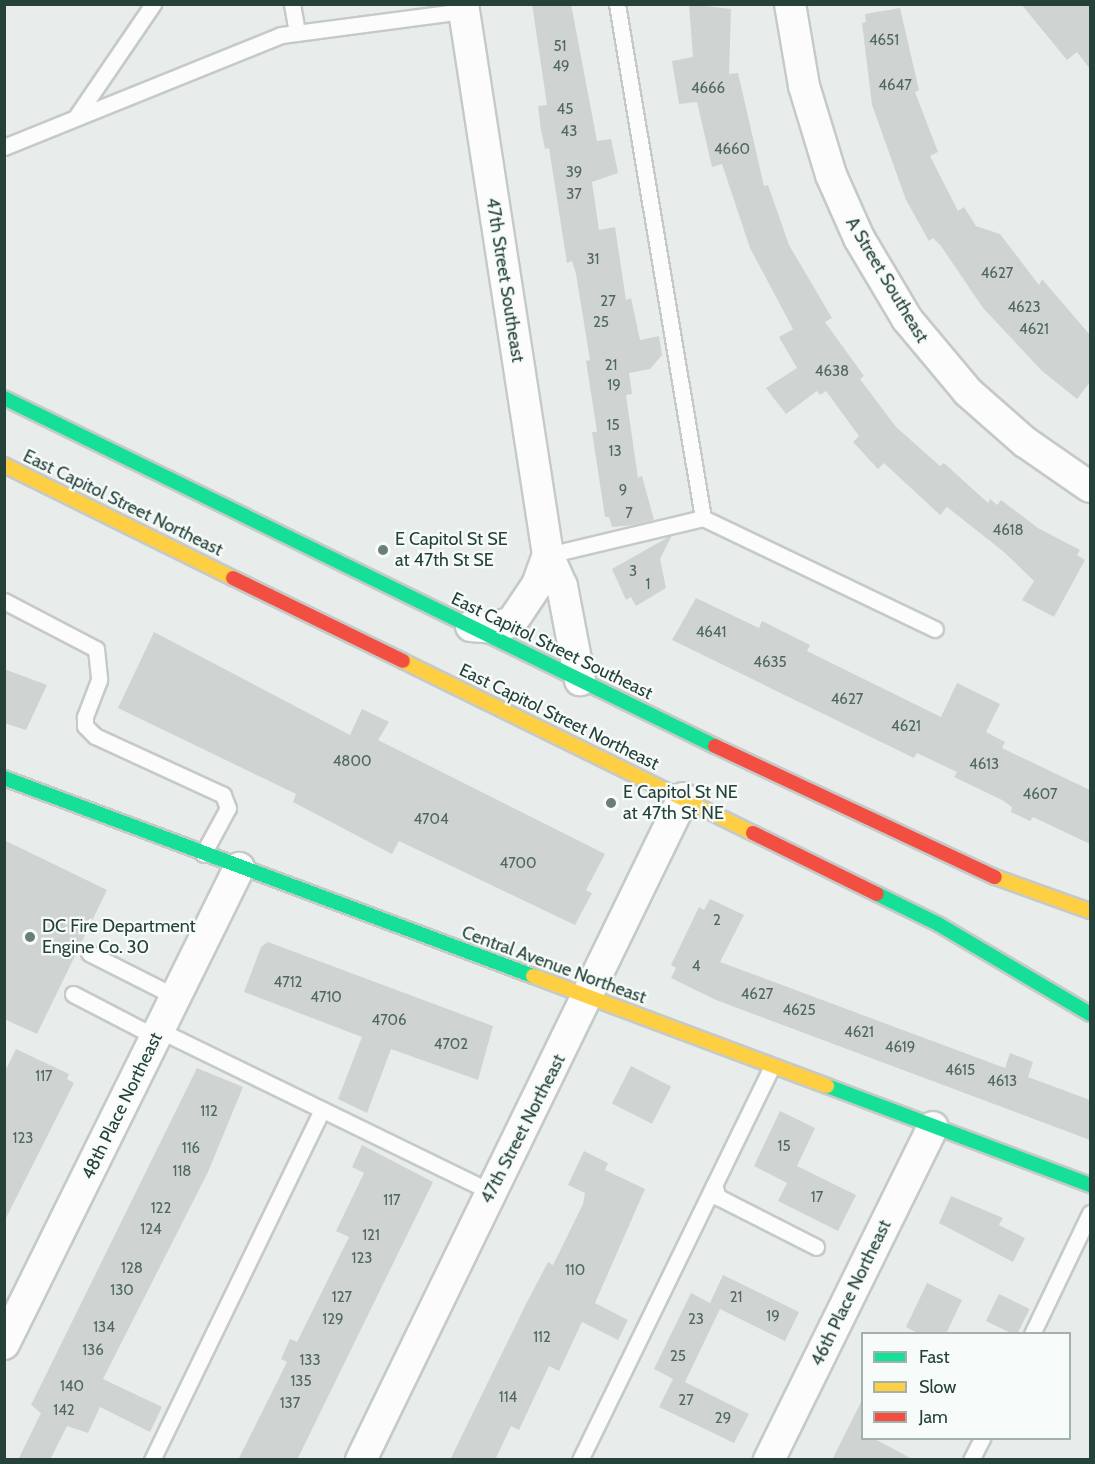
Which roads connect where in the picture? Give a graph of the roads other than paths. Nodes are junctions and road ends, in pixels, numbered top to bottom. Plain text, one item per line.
1 (153, 4) edge
2 (292, 4) edge
3 (618, 4) edge
4 (790, 4) edge
5 (463, 8) edge
6 (297, 33) junction
7 (76, 117) junction
8 (4, 147) edge
9 (4, 398) edge
10 (4, 465) edge
11 (1090, 487) edge
12 (703, 518) junction
13 (548, 555) junction
14 (4, 601) edge
15 (471, 626) junction
16 (935, 628) dead end
17 (580, 680) junction
18 (4, 777) edge
19 (683, 798) junction
20 (203, 854) junction
21 (239, 868) junction
22 (1090, 911) edge
23 (89, 953) dead end
24 (73, 994) dead end
25 (176, 997) junction
26 (589, 997) junction
27 (1090, 1014) edge
28 (158, 1033) junction
29 (772, 1066) junction
30 (322, 1110) junction
31 (933, 1127) junction
32 (714, 1185) junction
33 (1090, 1185) edge
34 (491, 1192) junction
35 (1090, 1213) edge
36 (816, 1246) dead end
37 (1033, 1332) edge
38 (4, 1344) edge
39 (980, 1440) edge
40 (152, 1460) edge
41 (361, 1460) edge
42 (580, 1460) edge
43 (769, 1460) edge
44 (971, 1460) edge

1 - 7 lane
2 - 6 lane
3 - 12 lane
4 - 11 street, A Street Southeast
5 - 6 lane
5 - 13 street, 47th Street Southeast
6 - 7 lane
7 - 8 lane
9 - 15 main road, East Capitol Street Southeast
10 - 19 main road, East Capitol Street Northeast
12 - 13 lane
12 - 16 lane
13 - 15 street, 47th Street Southeast
13 - 17 street, 47th Street Southeast
14 - 20 lane
15 - 17 main road, East Capitol Street Southeast
17 - 22 main road, East Capitol Street Southeast
18 - 20 main road, Central Avenue Northeast
19 - 26 street, 47th Street Northeast
19 - 27 main road, East Capitol Street Northeast
20 - 21 main road, Central Avenue Northeast
21 - 25 street, 48th Place Northeast
21 - 26 main road, Central Avenue Northeast
23 - 25 lane
24 - 28 lane
25 - 28 street, 48th Place Northeast
26 - 29 main road, Central Avenue Northeast
26 - 34 street, 47th Street Northeast
28 - 30 lane
28 - 38 street, 48th Place Northeast
29 - 31 main road, Central Avenue Northeast
29 - 32 lane
30 - 34 lane
30 - 40 lane
31 - 33 main road, Central Avenue Northeast
31 - 43 street, 46th Place Northeast
32 - 36 lane
32 - 42 lane
34 - 41 street, 47th Street Northeast
35 - 37 lane
39 - 44 lane

